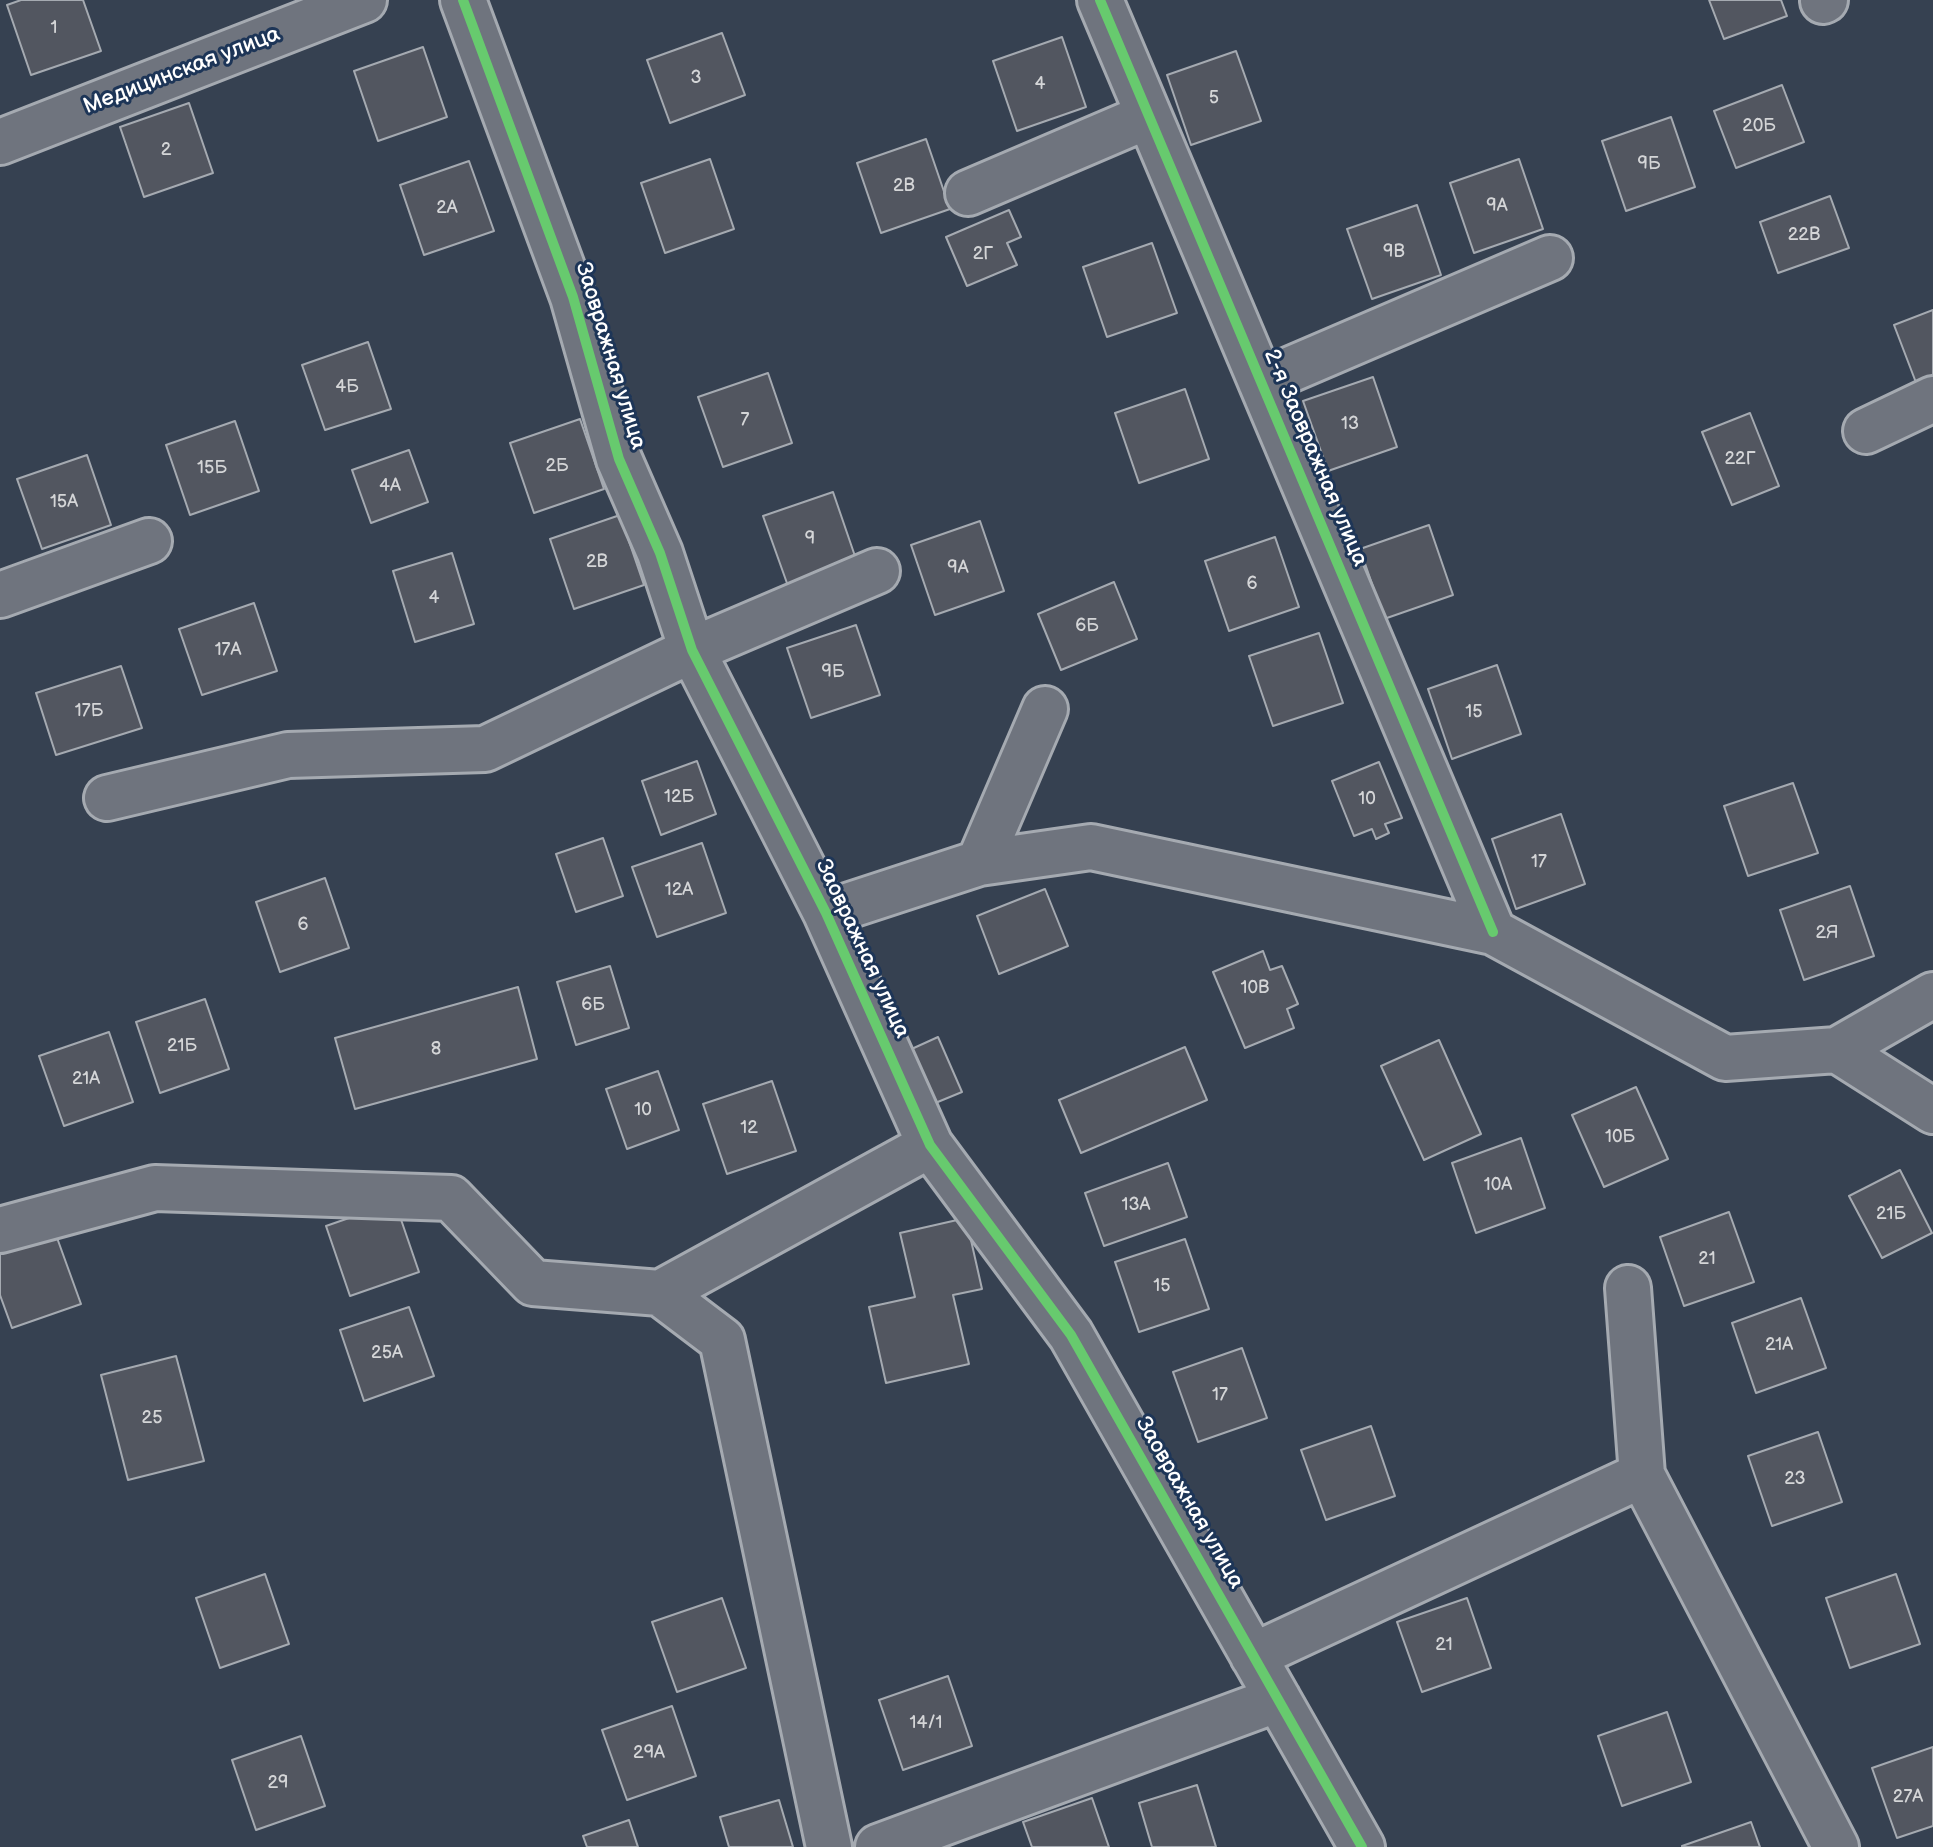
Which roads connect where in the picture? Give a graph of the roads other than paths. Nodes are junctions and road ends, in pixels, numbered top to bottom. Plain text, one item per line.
1 (364, 0) edge
2 (463, 0) edge
3 (1100, 0) edge
4 (1148, 116) junction
5 (0, 142) edge
6 (968, 193) dead end
7 (1550, 258) dead end
8 (1261, 382) junction
9 (1933, 399) edge
10 (1866, 431) dead end
11 (149, 541) dead end
12 (877, 571) dead end
13 (0, 595) edge
14 (692, 650) junction
15 (1045, 709) dead end
16 (107, 798) dead end
17 (979, 863) junction
18 (826, 913) junction
19 (1493, 932) junction
20 (1933, 995) edge
21 (1837, 1050) junction
22 (1933, 1111) edge
23 (930, 1145) junction
24 (0, 1230) edge
25 (1628, 1288) dead end
26 (660, 1293) junction
27 (1642, 1475) junction
28 (1253, 1656) junction
29 (1278, 1699) junction
30 (1337, 1803) junction
31 (829, 1847) edge
32 (878, 1847) edge
33 (1325, 1847) edge
34 (1362, 1847) edge
35 (1836, 1847) edge

1 - 5 street, Медицинская улица
2 - 14 street, Заовражная улица
3 - 4 street, 2-я Заовражная улица
4 - 6 street
4 - 8 street, 2-я Заовражная улица
7 - 8 street
8 - 19 street, 2-я Заовражная улица
9 - 10 street
11 - 13 street
12 - 14 street
14 - 16 street
14 - 18 street, Заовражная улица
15 - 17 street
17 - 18 street
17 - 19 street
18 - 23 street, Заовражная улица
19 - 21 street
20 - 21 street
21 - 22 street
23 - 26 street
23 - 28 street, Заовражная улица
24 - 26 street
25 - 27 street
26 - 31 street
27 - 28 street
27 - 35 street
28 - 29 street, Заовражная улица
29 - 30 street, Заовражная улица
29 - 32 street
30 - 33 street
30 - 34 street, Заовражная улица

